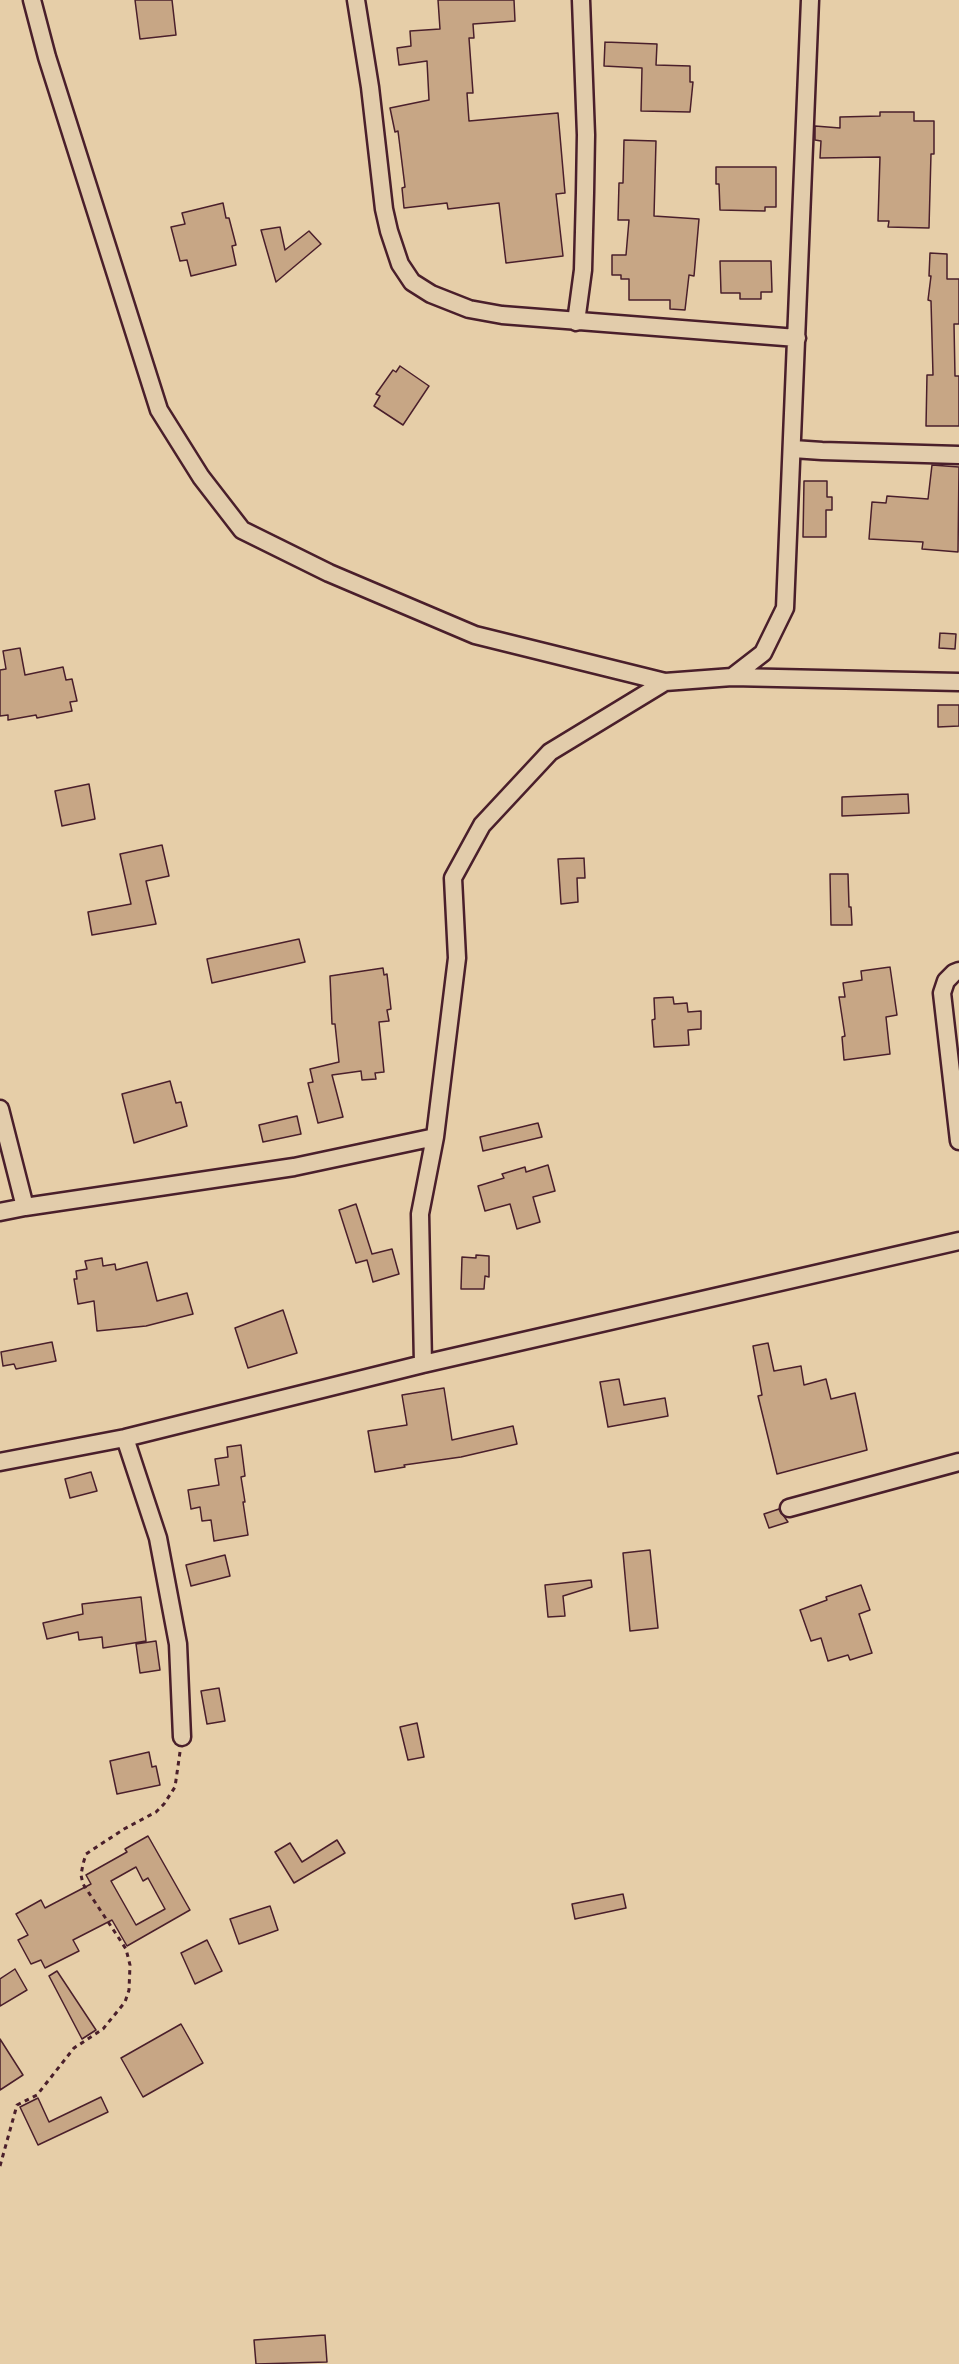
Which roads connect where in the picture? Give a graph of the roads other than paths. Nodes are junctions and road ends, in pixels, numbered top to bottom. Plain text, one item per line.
1 (32, 0) edge
2 (356, 0) edge
3 (581, 0) edge
4 (810, 0) edge
5 (576, 322) junction
6 (797, 338) junction
7 (793, 448) junction
8 (959, 455) edge
9 (732, 676) junction
10 (665, 682) junction
11 (959, 682) edge
12 (959, 972) edge
13 (0, 1109) edge
14 (435, 1137) junction
15 (959, 1141) edge
16 (25, 1206) junction
17 (0, 1212) edge
18 (959, 1241) edge
19 (423, 1364) junction
20 (125, 1438) junction
21 (0, 1462) edge
22 (959, 1462) edge
23 (789, 1508) dead end
24 (182, 1737) road end

1 - 10 street
2 - 5 street
3 - 5 street
4 - 6 street
5 - 6 street
6 - 7 street
7 - 8 street
7 - 9 street
9 - 10 street
9 - 11 street
10 - 14 street
12 - 15 street
13 - 16 street
14 - 16 street
14 - 19 street
16 - 17 street
18 - 19 street
19 - 20 street
20 - 21 street
20 - 24 street
22 - 23 street

